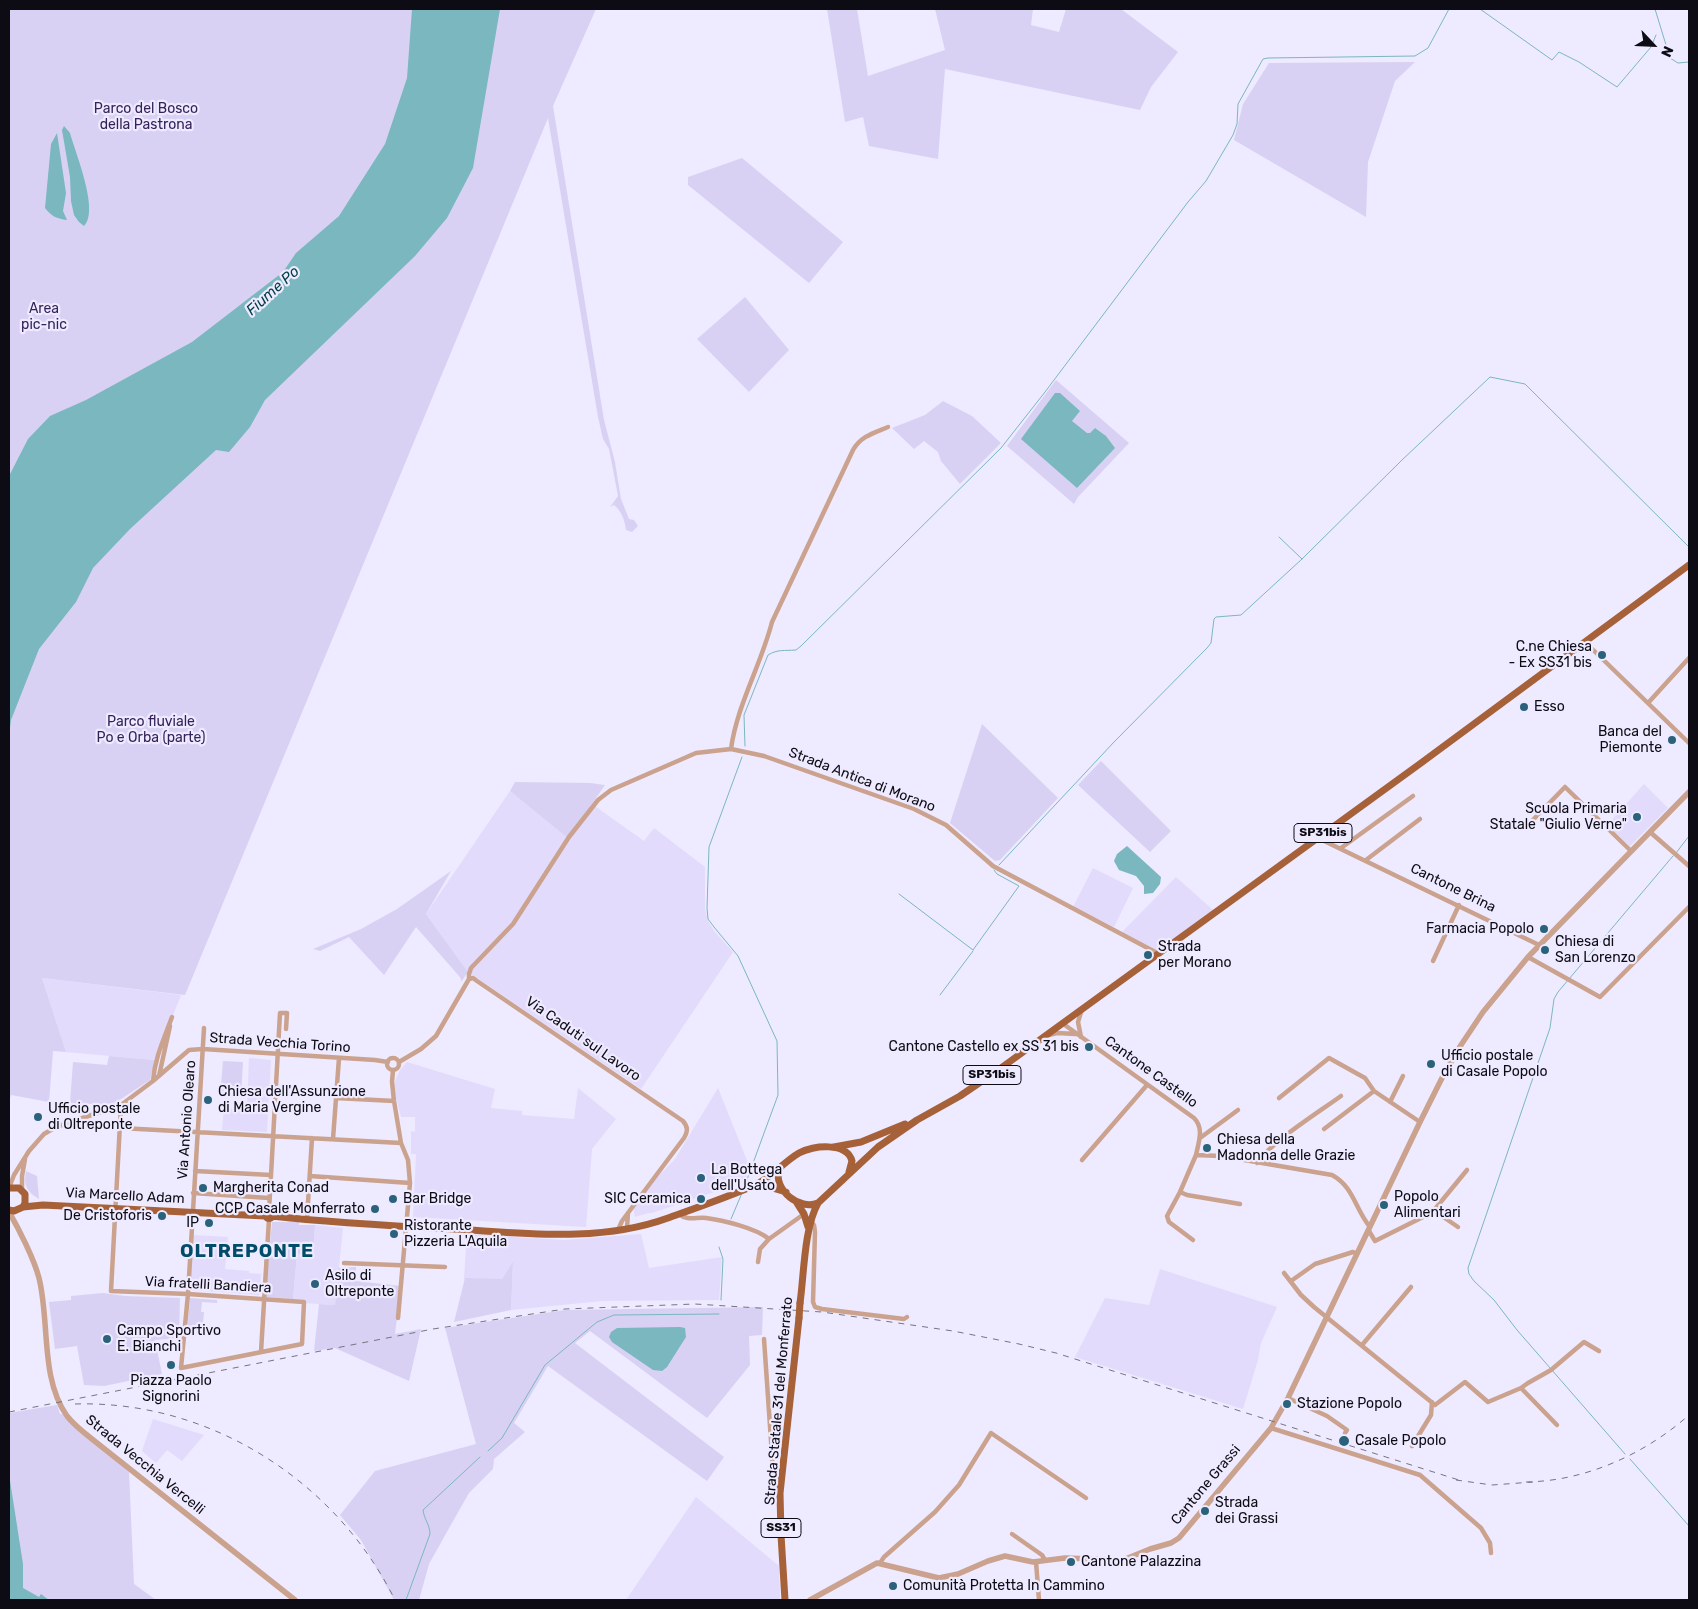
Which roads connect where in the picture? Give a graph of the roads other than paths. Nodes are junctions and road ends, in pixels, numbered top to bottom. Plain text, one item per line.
1 (888, 427) dead end
2 (1689, 565) edge
3 (1585, 642) junction
4 (1689, 658) edge
5 (1648, 703) junction
6 (1689, 743) edge
7 (731, 749) junction
8 (1689, 792) edge
9 (1413, 796) dead end
10 (1420, 818) dead end
11 (1526, 826) dead end
12 (1650, 832) junction
13 (1317, 837) junction
14 (1341, 848) junction
15 (1630, 851) junction
16 (1366, 860) junction
17 (1689, 866) edge
18 (1459, 905) junction
19 (1689, 907) edge
20 (1540, 945) junction
21 (1159, 954) junction
22 (1528, 957) junction
23 (1433, 961) dead end
24 (470, 979) junction
25 (1083, 1008) junction
26 (1062, 1024) junction
27 (204, 1028) dead end
28 (286, 1029) dead end
29 (1079, 1035) junction
30 (1046, 1036) junction
31 (203, 1049) junction
32 (277, 1055) junction
33 (339, 1058) junction
34 (388, 1062) junction
35 (399, 1062) junction
36 (393, 1070) junction
37 (159, 1076) junction
38 (1403, 1076) dead end
39 (153, 1081) junction
40 (1148, 1085) junction
41 (1374, 1092) junction
42 (1341, 1096) dead end
43 (336, 1098) junction
44 (1279, 1098) dead end
45 (394, 1101) junction
46 (1390, 1102) junction
47 (121, 1105) junction
48 (1238, 1110) dead end
49 (916, 1120) junction
50 (1420, 1122) junction
51 (120, 1128) junction
52 (1324, 1129) dead end
53 (197, 1132) junction
54 (273, 1136) junction
55 (312, 1138) junction
56 (1200, 1138) junction
57 (333, 1139) junction
58 (401, 1143) junction
59 (831, 1148) junction
60 (1196, 1154) junction
61 (26, 1156) junction
62 (1082, 1160) dead end
63 (1257, 1164) junction
64 (779, 1170) junction
65 (1467, 1170) dead end
66 (195, 1171) junction
67 (849, 1173) junction
68 (271, 1175) junction
69 (310, 1176) junction
70 (410, 1183) junction
71 (751, 1187) junction
72 (9, 1188) edge
73 (23, 1192) junction
74 (786, 1192) junction
75 (1180, 1192) junction
76 (194, 1193) junction
77 (270, 1198) junction
78 (795, 1201) junction
79 (818, 1203) junction
80 (1240, 1204) dead end
81 (43, 1205) junction
82 (116, 1208) junction
83 (21, 1209) junction
84 (1433, 1210) junction
85 (9, 1211) edge
86 (192, 1212) junction
87 (629, 1212) junction
88 (679, 1214) junction
89 (269, 1216) junction
90 (807, 1217) junction
91 (307, 1219) junction
92 (16, 1225) junction
93 (406, 1226) junction
94 (1458, 1227) dead end
95 (627, 1228) junction
96 (1370, 1229) junction
97 (618, 1230) junction
98 (770, 1239) junction
99 (1193, 1240) dead end
100 (1357, 1254) junction
101 (758, 1262) dead end
102 (344, 1263) dead end
103 (404, 1265) junction
104 (445, 1267) dead end
105 (1284, 1273) dead end
106 (1291, 1281) junction
107 (1411, 1288) dead end
108 (188, 1294) junction
109 (263, 1299) junction
110 (907, 1317) dead end
111 (1326, 1317) junction
112 (398, 1318) dead end
113 (764, 1339) dead end
114 (1362, 1346) junction
115 (1599, 1351) dead end
116 (261, 1352) junction
117 (1521, 1388) junction
118 (1288, 1398) junction
119 (1432, 1402) junction
120 (1557, 1425) dead end
121 (1272, 1426) junction
122 (1345, 1433) dead end
123 (1412, 1446) dead end
124 (780, 1493) junction
125 (1086, 1498) dead end
126 (1012, 1534) dead end
127 (1490, 1552) dead end
128 (1045, 1560) junction
129 (1036, 1562) junction
130 (880, 1563) junction
131 (295, 1600) edge
132 (785, 1600) edge
133 (810, 1600) edge
134 (1039, 1600) edge

1 - 7 street
2 - 3 main road, SP31bis
3 - 5 street
3 - 13 main road, SP31bis
4 - 5 street
5 - 6 street
7 - 21 street, Strada Antica di Morano
7 - 24 street, Strada Antica di Morano
8 - 12 street
9 - 14 street
10 - 16 street
11 - 15 street
12 - 15 street
12 - 17 street
13 - 14 street, Cantone Brina
13 - 21 main road, SP31bis
14 - 16 street, Cantone Brina
15 - 20 street
16 - 18 street, Cantone Brina
18 - 20 street, Cantone Brina
18 - 23 street
19 - 22 street
20 - 22 street
21 - 25 main road, SP31bis
22 - 50 street
24 - 35 street
24 - 87 street, Via Caduti sul Lavoro
25 - 26 main road, SP31bis
25 - 29 street
26 - 29 street, Cantone Castello
26 - 30 main road, SP31bis
27 - 31 street, Via Antonio Olearo
28 - 32 street
29 - 30 street
29 - 40 street, Cantone Castello
30 - 49 main road, SP31bis
31 - 32 street, Strada Vecchia Torino
31 - 37 street, Strada Vecchia Torino
31 - 53 street, Via Antonio Olearo
32 - 33 street, Strada Vecchia Torino
32 - 54 street
33 - 34 street, Strada Vecchia Torino
33 - 43 street
34 - 35 street
34 - 36 street
35 - 36 street
36 - 45 street
37 - 39 street, Strada Vecchia Torino
37 - 39 street
38 - 46 street
39 - 47 street, Strada Vecchia Torino
40 - 56 street, Cantone Castello
40 - 62 street
41 - 44 street
41 - 46 street
41 - 52 street
42 - 63 street
43 - 45 street
43 - 57 street
45 - 58 street
46 - 50 street
47 - 51 street
47 - 61 street, Strada Vecchia Torino
48 - 56 street
49 - 59 main road, SP31bis
49 - 67 main road, SP31bis
50 - 96 street
51 - 53 street
51 - 82 street
53 - 54 street
53 - 66 street, Via Antonio Olearo
54 - 55 street
54 - 68 street
55 - 57 street
55 - 69 street
56 - 60 street
57 - 58 street
58 - 70 street
59 - 64 main road
59 - 67 main road
60 - 63 street
60 - 75 street
61 - 72 street, Strada Vecchia Torino
61 - 73 street
63 - 96 street
64 - 71 main road, Via Marcello Adam
64 - 74 main road
65 - 84 street
66 - 68 street
66 - 76 street, Via Antonio Olearo
67 - 79 main road
68 - 77 street
69 - 70 street
69 - 91 street
70 - 93 street
71 - 74 main road, Via Marcello Adam
71 - 88 main road, Via Marcello Adam
72 - 73 main road
73 - 81 main road, Via Marcello Adam
73 - 83 main road
74 - 78 main road
75 - 80 street
75 - 99 street
76 - 77 street
76 - 86 street, Via Antonio Olearo
77 - 89 street
78 - 79 main road
78 - 90 main road, Strada Statale 31 del Monferrato / SS31
79 - 90 main road, Strada Statale 31 del Monferrato / SS31
81 - 82 main road, Via Marcello Adam
81 - 83 main road, Via Marcello Adam
82 - 86 main road, Via Marcello Adam
82 - 108 street, Via fratelli Bandiera
83 - 85 main road, Via Marcello Adam
83 - 92 street
84 - 94 street
84 - 96 street
85 - 92 street, Strada Vecchia Vercelli
86 - 89 main road, Via Marcello Adam
86 - 108 street, Via Antonio Olearo
87 - 95 street, Via Caduti sul Lavoro
87 - 97 street, Via Caduti sul Lavoro
88 - 95 main road, Via Marcello Adam
88 - 98 street
89 - 91 main road, Via Marcello Adam
89 - 109 street
90 - 98 street
90 - 110 street
90 - 124 main road, Strada Statale 31 del Monferrato / SS31, bridge
91 - 93 main road, Via Marcello Adam
92 - 131 street, Strada Vecchia Vercelli
93 - 97 main road, Via Marcello Adam
93 - 103 street
95 - 97 main road, Via Marcello Adam
96 - 100 street
98 - 101 street
100 - 106 street
100 - 111 street
102 - 103 street
103 - 104 street
103 - 112 street
105 - 106 street
106 - 111 street
107 - 114 street
108 - 109 street, Via fratelli Bandiera
108 - 116 street, Via Antonio Olearo
109 - 116 street
109 - 116 street, Via fratelli Bandiera
111 - 114 street
111 - 118 street
113 - 124 street
114 - 119 street
115 - 117 street
117 - 119 street
117 - 120 street
118 - 121 street
118 - 122 street
119 - 123 street
121 - 127 street
121 - 128 street, Cantone Grassi
124 - 132 main road, Strada Statale 31 del Monferrato / SS31
125 - 130 street
126 - 128 street
128 - 129 street, Cantone Grassi
129 - 130 street, Cantone Grassi
129 - 134 street
130 - 133 street

